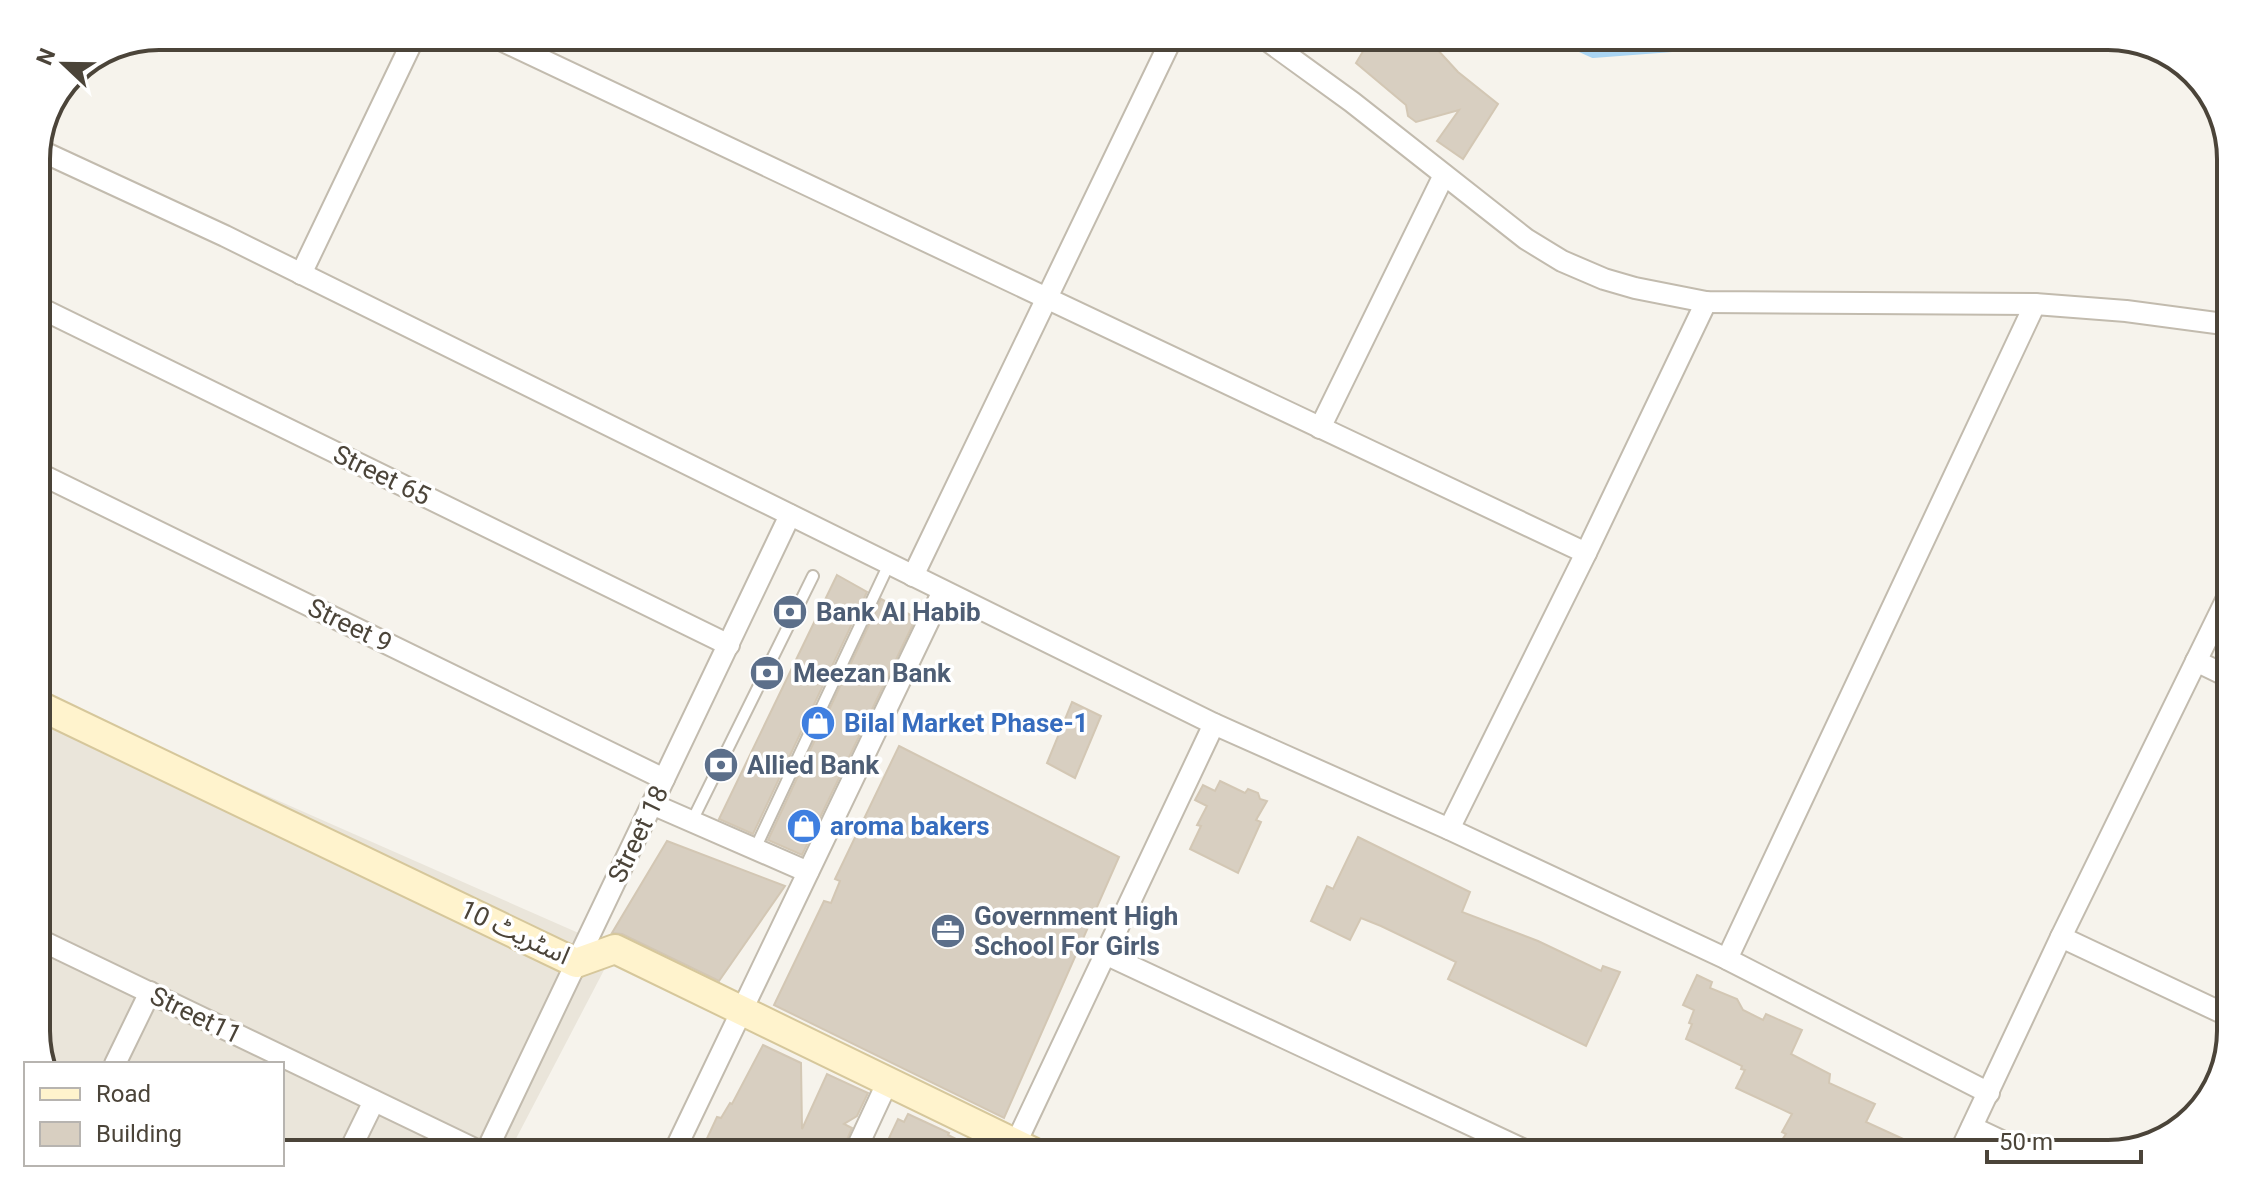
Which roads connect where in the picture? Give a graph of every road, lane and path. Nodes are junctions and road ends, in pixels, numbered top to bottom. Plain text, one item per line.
1 (408, 50) edge
2 (522, 50) edge
3 (1166, 50) edge
4 (1280, 50) edge
5 (50, 155) edge
6 (1444, 175) junction
7 (301, 274) junction
8 (1048, 299) junction
9 (1706, 302) junction
10 (2035, 304) junction
11 (50, 313) edge
12 (2217, 323) edge
13 (1320, 428) junction
14 (50, 479) edge
15 (790, 515) junction
16 (1586, 553) junction
17 (889, 564) junction
18 (813, 576) dead end
19 (913, 576) junction
20 (943, 591) junction
21 (2217, 618) edge
22 (729, 645) junction
23 (2196, 661) junction
24 (2217, 671) edge
25 (50, 711) edge
26 (1214, 724) junction
27 (664, 779) junction
28 (652, 804) junction
29 (692, 821) junction
30 (1449, 829) junction
31 (755, 849) junction
32 (808, 872) junction
33 (2061, 937) junction
34 (50, 947) edge
35 (1105, 954) junction
36 (1727, 959) junction
37 (576, 963) junction
38 (150, 992) junction
39 (742, 1010) junction
40 (2217, 1010) edge
41 (260, 1056) edge
42 (116, 1062) edge
43 (284, 1065) edge
44 (888, 1081) junction
45 (1989, 1093) junction
46 (374, 1101) junction
47 (1972, 1127) junction
48 (355, 1140) edge
49 (456, 1140) edge
50 (492, 1140) edge
51 (680, 1140) edge
52 (861, 1140) edge
53 (1008, 1140) edge
54 (1030, 1140) edge
55 (1503, 1140) edge
56 (1966, 1140) edge
57 (1999, 1140) edge

1 - 7 street
2 - 8 street
3 - 8 street
4 - 6 street
5 - 7 street
6 - 9 street
6 - 13 street
7 - 15 street
8 - 13 street
8 - 19 street
9 - 10 street
9 - 16 street
10 - 12 street
10 - 36 street
11 - 22 street, Street 65
13 - 16 street
14 - 27 street, Street 9
15 - 17 street
15 - 22 street, Street 18
16 - 30 street
17 - 19 street
17 - 31 lane
18 - 29 lane
19 - 20 street
20 - 26 street
20 - 32 street
21 - 23 street
22 - 27 street, Street 18
23 - 24 street
23 - 33 street
25 - 37 street, اسٹریٹ 10
26 - 30 street
26 - 35 street
27 - 28 street, Street 18
28 - 29 street
28 - 37 street, Street 18
29 - 31 street
30 - 36 street
31 - 32 street
32 - 39 street
33 - 40 street
33 - 45 street
34 - 38 street, Street11
35 - 54 street
35 - 55 street
36 - 45 street
37 - 39 street, اسٹریٹ 10
37 - 50 street, Street 18
38 - 41 street, Street11
38 - 42 street
39 - 44 street, اسٹریٹ 10
39 - 51 street
43 - 46 street, Street11
44 - 52 street
44 - 53 street, اسٹریٹ 10
45 - 47 street
46 - 48 street
46 - 49 street, Street11
47 - 56 street
47 - 57 street

